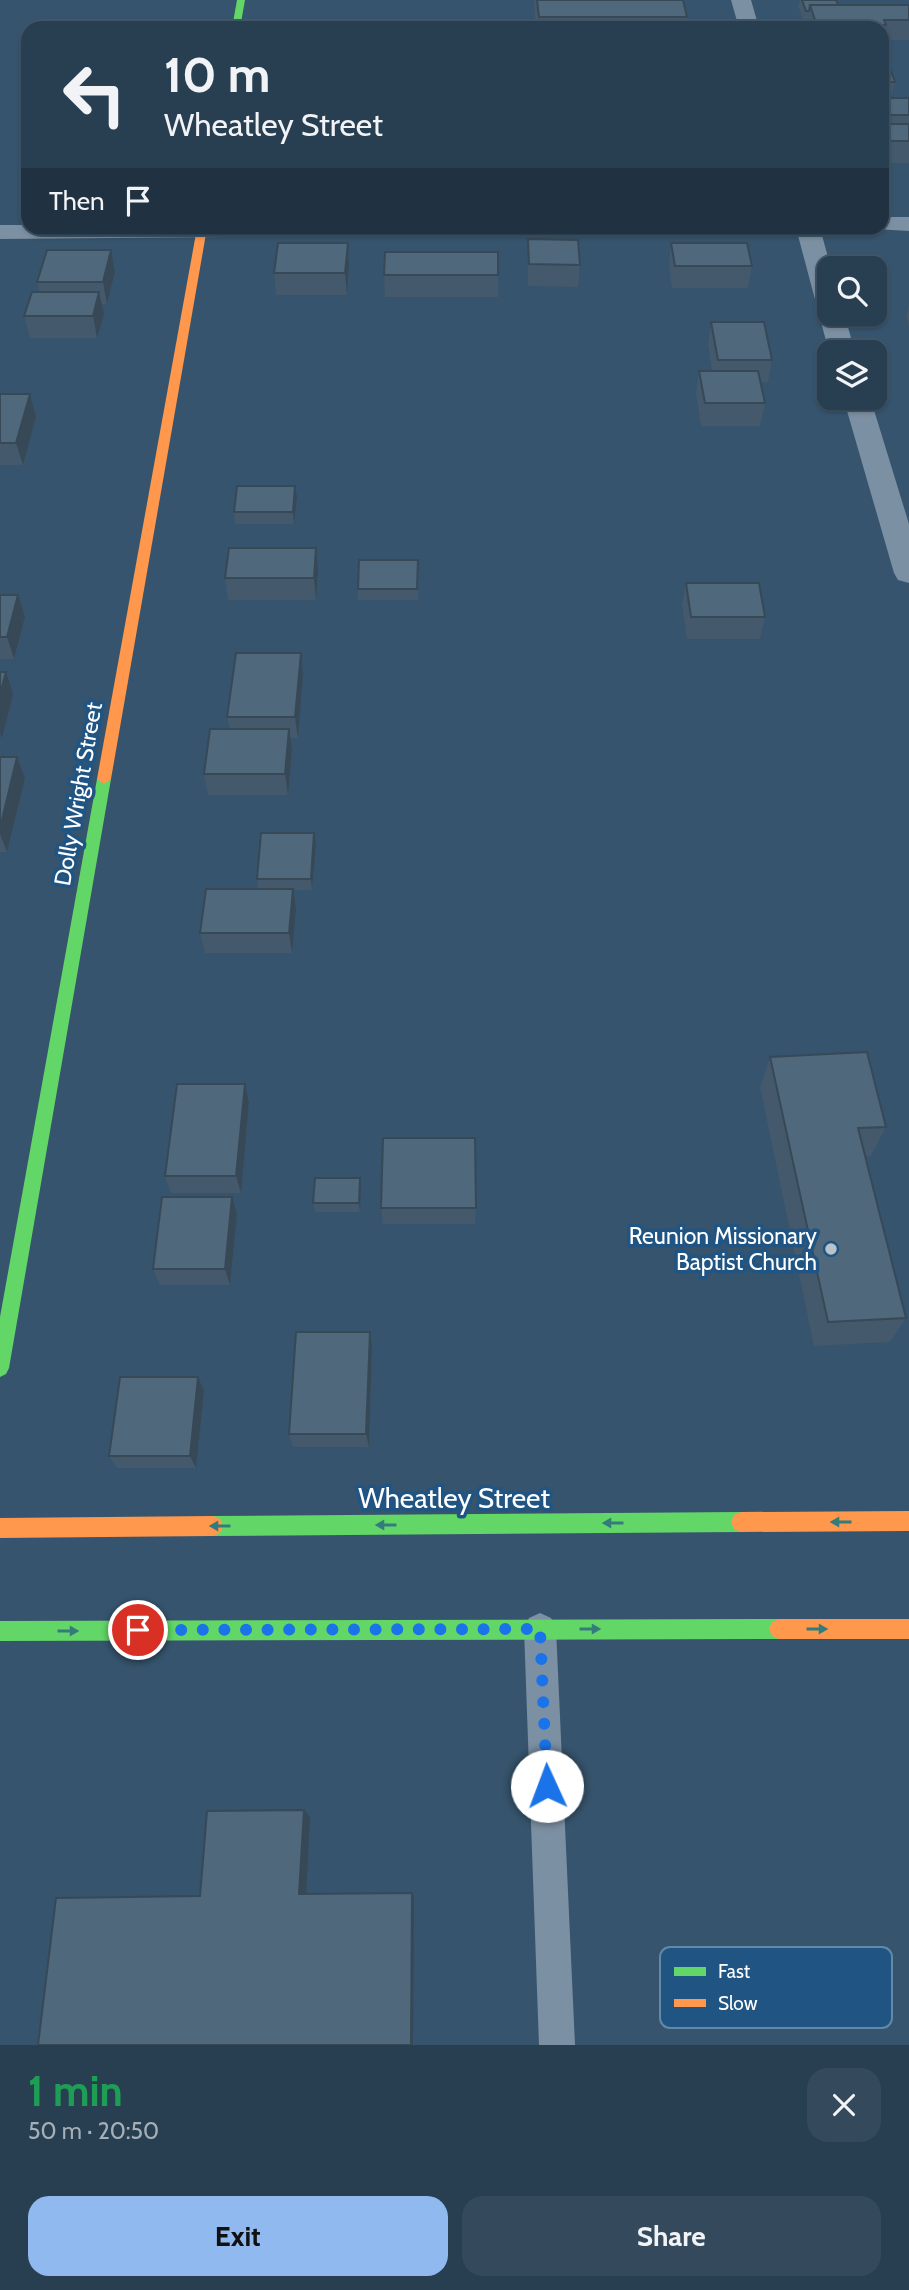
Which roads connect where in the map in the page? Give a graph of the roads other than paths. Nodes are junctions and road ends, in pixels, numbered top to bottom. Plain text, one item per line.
1 (241, 0) edge
2 (741, 0) edge
3 (237, 21) edge
4 (747, 21) edge
5 (889, 224) edge
6 (909, 224) edge
7 (0, 232) edge
8 (21, 232) edge
9 (201, 235) edge
10 (810, 235) edge
11 (817, 260) edge
12 (860, 410) edge
13 (909, 573) edge
14 (0, 1368) edge
15 (909, 1521) edge
16 (0, 1528) edge
17 (540, 1629) junction
18 (909, 1629) edge
19 (0, 1631) edge
20 (557, 2045) edge

1 - 3 street
2 - 4 street
5 - 6 street
7 - 8 street
9 - 14 street, Dolly Wright Street
10 - 11 street
12 - 13 street
15 -> 16 street, Wheatley Street
17 -> 18 street
19 -> 17 street
17 - 20 lane

